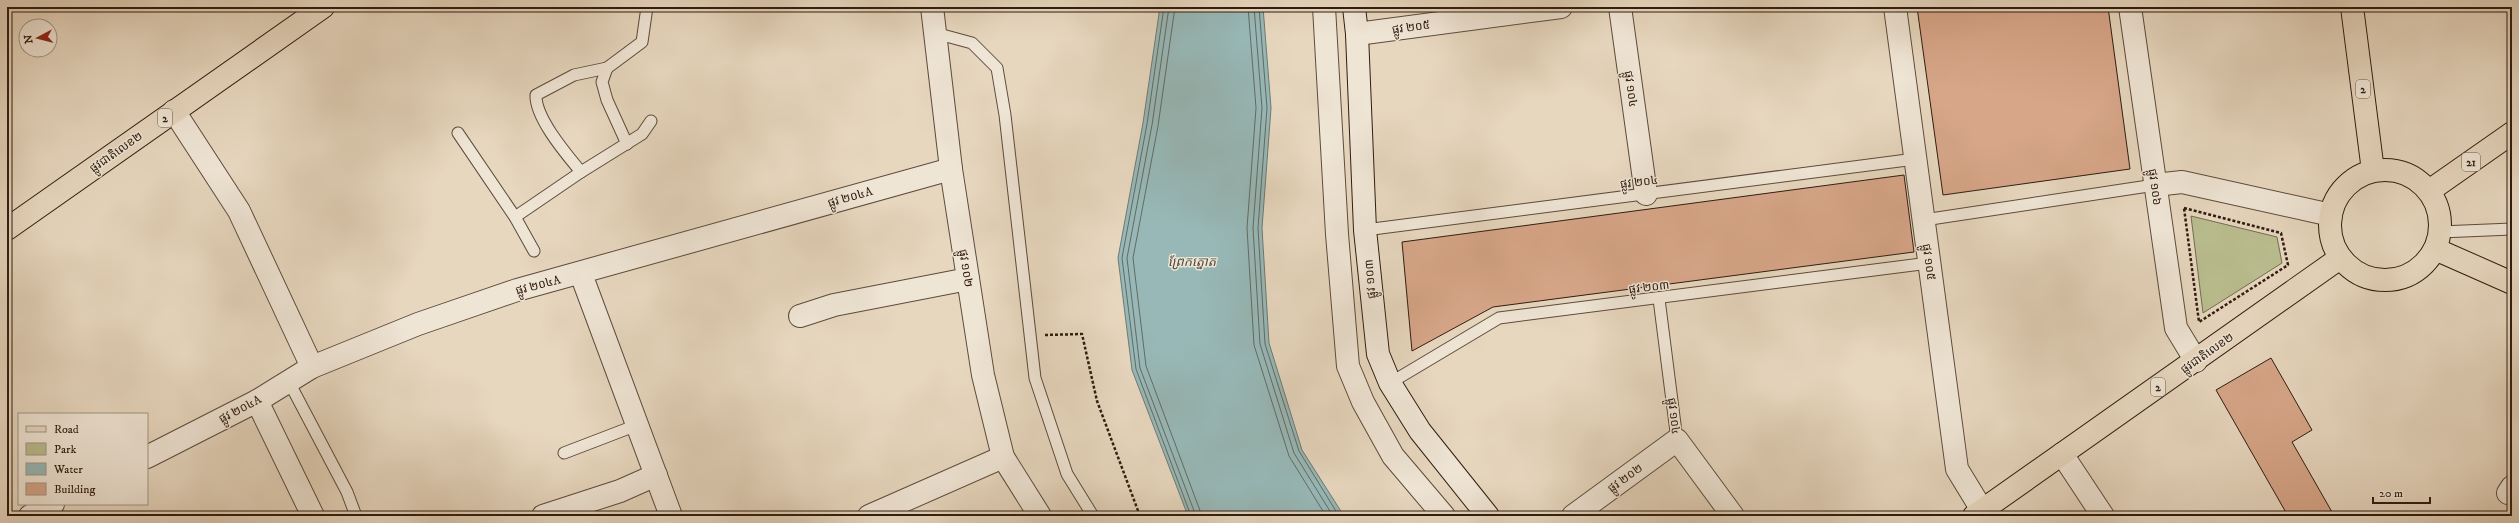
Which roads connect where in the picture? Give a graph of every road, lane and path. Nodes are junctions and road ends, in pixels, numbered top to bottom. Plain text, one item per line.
1 (323, 7) edge
2 (647, 7) edge
3 (932, 7) edge
4 (1324, 7) edge
5 (1354, 7) edge
6 (1561, 7) edge
7 (1620, 7) edge
8 (1895, 7) edge
9 (2130, 7) edge
10 (2352, 7) edge
11 (935, 33) junction
12 (1357, 34) junction
13 (607, 68) junction
14 (174, 111) junction
15 (651, 121) dead end
16 (458, 133) dead end
17 (2512, 133) edge
18 (627, 144) junction
19 (1915, 159) junction
20 (951, 169) junction
21 (2373, 171) junction
22 (582, 172) junction
23 (2155, 185) junction
24 (2429, 191) junction
25 (1646, 194) junction
26 (2331, 215) junction
27 (515, 217) junction
28 (1924, 220) junction
29 (2512, 228) edge
30 (7, 229) edge
31 (1365, 230) junction
32 (2438, 241) junction
33 (534, 251) dead end
34 (2340, 258) junction
35 (1929, 263) junction
36 (581, 274) junction
37 (968, 279) junction
38 (2512, 283) edge
39 (1658, 299) junction
40 (800, 316) dead end
41 (2199, 322) joint
42 (1030, 336) junction
43 (2196, 361) junction
44 (312, 367) junction
45 (289, 382) junction
46 (1390, 383) junction
47 (256, 401) junction
48 (637, 425) junction
49 (1677, 440) junction
50 (564, 453) dead end
51 (2062, 454) junction
52 (148, 456) edge
53 (1003, 457) junction
54 (656, 475) junction
55 (51, 505) edge
56 (1978, 513) edge
57 (30, 516) edge
58 (313, 516) edge
59 (356, 516) edge
60 (543, 516) edge
61 (671, 516) edge
62 (869, 516) edge
63 (1040, 516) edge
64 (1093, 516) edge
65 (1140, 516) edge
66 (1444, 516) edge
67 (1488, 516) edge
68 (1573, 516) edge
69 (1733, 516) edge
70 (2103, 516) edge

1 - 14 main road, ផ្លូវជាតិលេខ២ / 2
2 - 13 lane
3 - 11 street, ផ្លូវ ១០២
4 - 66 street
5 - 12 street, ផ្លូវ ១០៣
6 - 12 street, ផ្លូវ ២០៥
7 - 25 street, ផ្លូវ ១០៤
8 - 19 street, ផ្លូវ ១០៥
9 - 23 street, ផ្លូវ ១០៦
10 - 21 main road, 2
11 - 20 street, ផ្លូវ ១០២
11 - 42 lane
12 - 31 street, ផ្លូវ ១០៣
13 - 18 lane
13 - 22 lane
14 - 30 main road, ផ្លូវជាតិលេខ២ / 2
14 - 44 street
15 - 18 lane
16 - 27 lane
17 - 24 main road, 21
18 - 22 lane
19 - 25 lane, ផ្លូវ ២០៤
19 - 28 street, ផ្លូវ ១០៥
20 - 36 street, ផ្លូវ ២០៤A
20 - 37 street, ផ្លូវ ១០២
21 - 24 main road
21 - 26 main road
22 - 27 lane
23 - 26 street
23 - 28 lane
23 - 43 street, ផ្លូវ ១០៦
24 - 32 main road
25 - 31 lane, ផ្លូវ ២០៤
26 - 34 main road
27 - 33 lane
28 - 35 street, ផ្លូវ ១០៥
29 - 32 lane
31 - 46 street, ផ្លូវ ១០៣
32 - 34 main road
32 - 38 main road
34 - 43 main road, ផ្លូវជាតិលេខ២ / 2
35 - 39 lane, ផ្លូវ ២០៣
35 - 56 street, ផ្លូវ ១០៥
36 - 44 street, ផ្លូវ ២០៤A
36 - 48 street
37 - 40 street
37 - 53 street, ផ្លូវ ១០២
39 - 46 lane, ផ្លូវ ២០៣
39 - 49 lane, ផ្លូវ ១០៤
41 - 41 path
42 - 64 lane
42 - 65 path
43 - 51 main road, ផ្លូវជាតិលេខ២ / 2
44 - 45 street, ផ្លូវ ២០៤A
45 - 47 street, ផ្លូវ ២០៤A
45 - 59 lane
46 - 67 street, ផ្លូវ ១០៣
47 - 52 street, ផ្លូវ ២០៤A
47 - 58 street
48 - 50 lane
48 - 54 street
49 - 68 street, ផ្លូវ ២០២
49 - 69 street, ផ្លូវ ១០៤
51 - 56 main road, ផ្លូវជាតិលេខ២ / 2
51 - 70 street
53 - 62 street
53 - 63 street, ផ្លូវ ១០២
54 - 60 street
54 - 61 street
55 - 57 street

